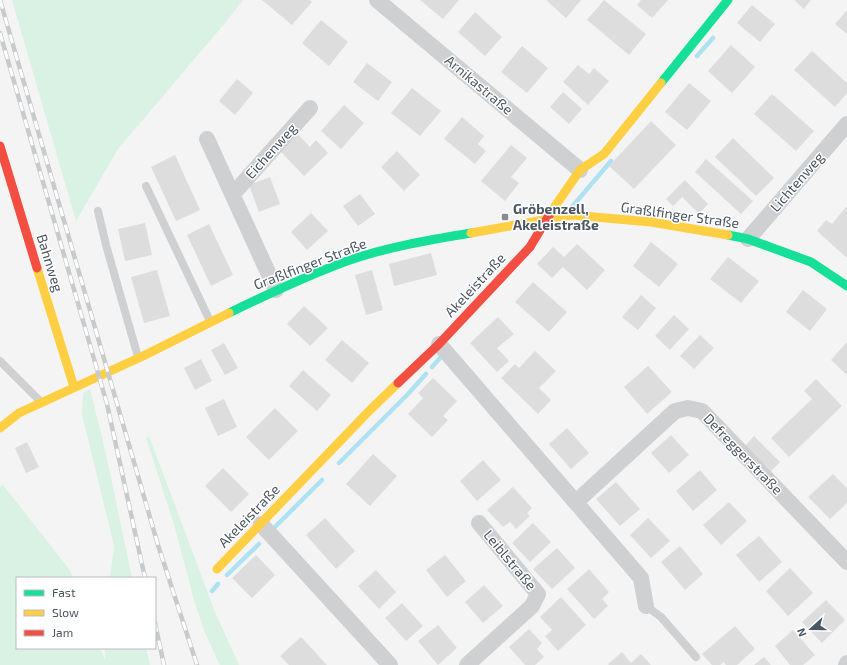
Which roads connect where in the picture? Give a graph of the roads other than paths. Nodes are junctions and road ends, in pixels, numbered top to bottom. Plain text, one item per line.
1 (378, 0) edge
2 (728, 0) edge
3 (310, 108) dead end
4 (847, 124) edge
5 (207, 139) dead end
6 (0, 146) edge
7 (580, 170) junction
8 (146, 186) dead end
9 (233, 194) junction
10 (98, 211) dead end
11 (546, 220) junction
12 (731, 226) dead end
13 (726, 235) junction
14 (748, 239) junction
15 (847, 286) edge
16 (276, 290) junction
17 (211, 322) junction
18 (439, 344) junction
19 (138, 358) junction
20 (0, 361) edge
21 (74, 387) junction
22 (42, 402) junction
23 (0, 428) edge
24 (576, 502) junction
25 (479, 523) dead end
26 (261, 524) junction
27 (847, 562) edge
28 (217, 569) dead end
29 (646, 606) joint
30 (696, 657) dead end
31 (390, 665) edge
32 (467, 665) edge

1 - 7 street, Arnikastraße
2 - 7 street, Akeleistraße
3 - 9 street, Eichenweg
4 - 14 street, Lichtenweg
5 - 9 street, Eichenweg
6 - 21 street, Bahnweg
7 - 11 street, Akeleistraße
8 - 17 lane
9 - 16 street, Eichenweg
10 - 19 lane
11 - 13 street, Graßlfinger Straße
11 - 16 street, Graßlfinger Straße
11 - 18 street, Akeleistraße
12 - 13 lane
13 - 14 street, Graßlfinger Straße
14 - 15 street, Graßlfinger Straße
16 - 17 street, Graßlfinger Straße
17 - 19 street, Graßlfinger Straße
18 - 24 street
18 - 26 street, Akeleistraße
19 - 21 street, Graßlfinger Straße
20 - 22 lane
21 - 22 street, Graßlfinger Straße
22 - 23 street, Graßlfinger Straße
24 - 27 street, Defreggerstraße
24 - 29 street
25 - 32 street, Leiblstraße
26 - 28 street, Akeleistraße
26 - 31 street
29 - 30 lane

